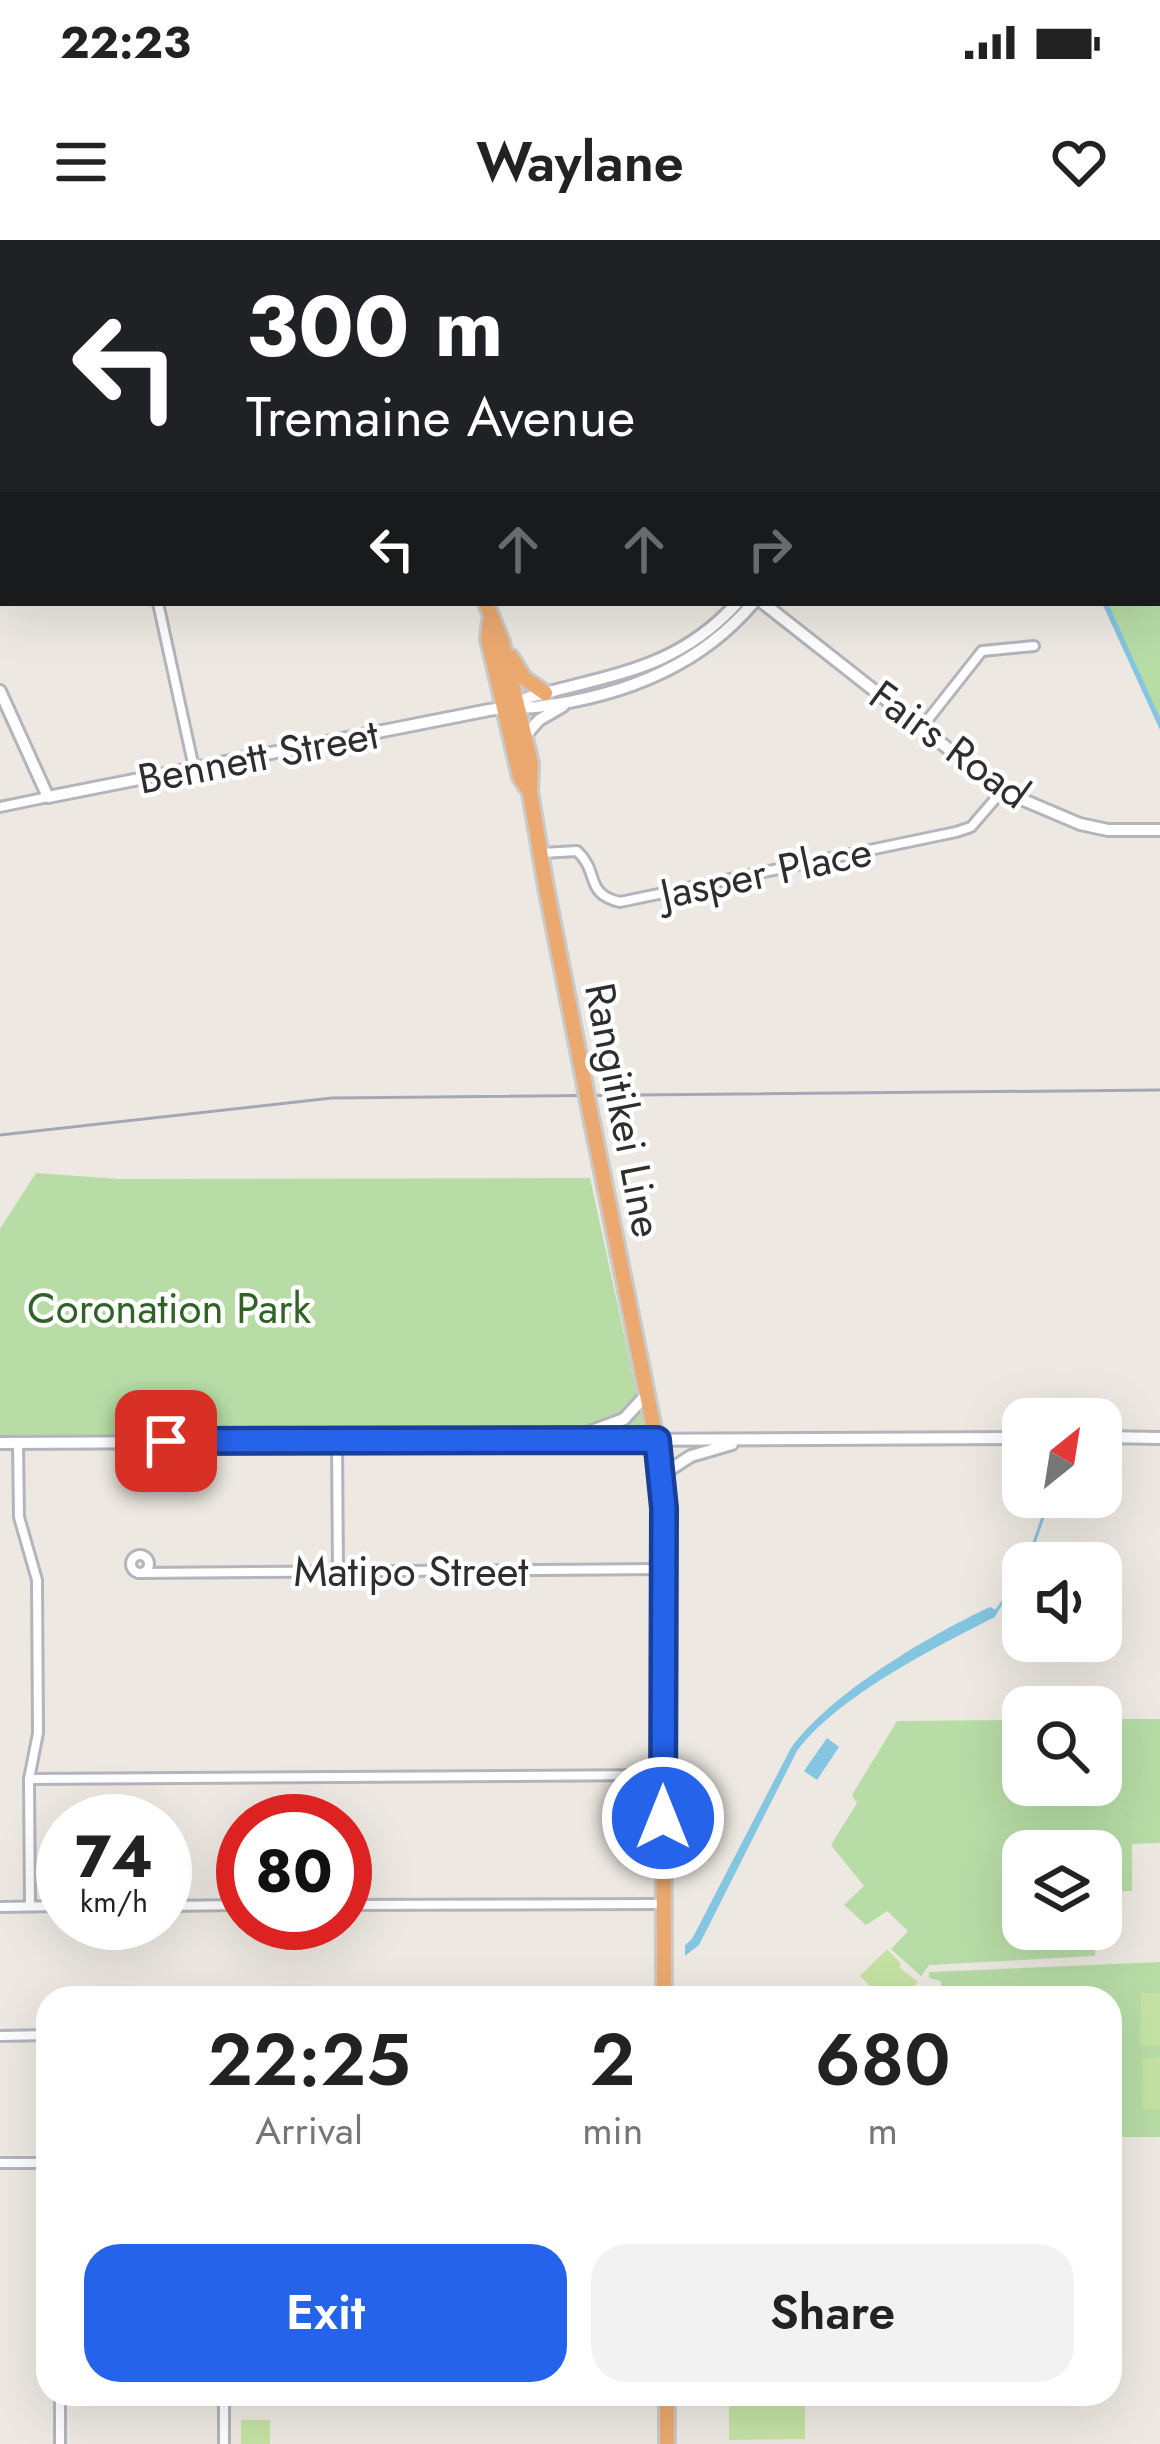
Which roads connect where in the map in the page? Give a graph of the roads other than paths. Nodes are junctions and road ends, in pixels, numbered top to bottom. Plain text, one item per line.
1 (159, 606) edge
2 (487, 606) edge
3 (734, 606) edge
4 (750, 606) edge
5 (767, 606) edge
6 (490, 620) junction
7 (502, 642) junction
8 (1034, 646) dead end
9 (615, 684) junction
10 (0, 691) edge
11 (545, 692) junction
12 (583, 699) junction
13 (510, 706) junction
14 (922, 728) junction
15 (525, 736) junction
16 (194, 770) junction
17 (1002, 791) junction
18 (530, 792) junction
19 (48, 797) junction
20 (0, 807) edge
21 (1160, 830) edge
22 (542, 854) junction
23 (647, 1394) junction
24 (1122, 1437) edge
25 (1002, 1438) edge
26 (1160, 1438) edge
27 (569, 1439) junction
28 (657, 1440) junction
29 (747, 1440) junction
30 (338, 1441) junction
31 (0, 1443) edge
32 (18, 1443) junction
33 (663, 1474) junction
34 (662, 1569) junction
35 (144, 1570) dead end
36 (338, 1571) junction
37 (663, 1775) junction
38 (29, 1779) junction
39 (664, 1904) junction
40 (372, 1905) edge
41 (0, 1906) edge
42 (30, 1906) junction
43 (36, 1906) edge
44 (664, 1986) edge
45 (0, 2036) edge
46 (36, 2036) edge
47 (0, 2163) edge
48 (36, 2163) edge
49 (60, 2406) edge
50 (224, 2406) edge
51 (667, 2406) edge
52 (60, 2444) edge
53 (224, 2444) edge
54 (667, 2444) edge

1 - 16 street
2 - 6 highway, Rangitikei Line
3 - 9 main road
4 - 9 main road
5 - 14 main road, Fairs Road
6 - 7 highway, Rangitikei Line
6 - 13 highway, Rangitikei Line
7 - 11 highway
7 - 13 highway, Rangitikei Line
8 - 14 street
9 - 11 main road
9 - 12 main road
10 - 19 main road
11 - 13 main road
12 - 13 main road
12 - 15 main road
13 - 15 highway, Rangitikei Line
13 - 16 main road, Bennett Street
13 - 18 highway, Rangitikei Line
14 - 17 main road, Fairs Road
15 - 18 highway, Rangitikei Line
16 - 19 main road, Bennett Street
17 - 21 main road, Fairs Road
17 - 22 street, Jasper Place
18 - 22 highway, Rangitikei Line
19 - 20 street, Bennett Street
22 - 23 highway, Rangitikei Line, bridge
23 - 27 main road
23 - 28 highway, Rangitikei Line
24 - 26 main road
25 - 29 main road
27 - 28 main road
27 - 30 main road
28 - 29 main road
28 - 33 highway, Rangitikei Line
29 - 33 main road
30 - 32 main road
30 - 36 street
31 - 32 main road
32 - 38 street
33 - 34 highway, Rangitikei Line
34 - 36 street, Matipo Street
34 - 37 highway, Rangitikei Line
35 - 36 street, Matipo Street
37 - 38 street
37 - 39 highway, Rangitikei Line
38 - 42 street
39 - 40 street
39 - 44 highway, Rangitikei Line
41 - 42 street
42 - 43 street
45 - 46 street
47 - 48 street
49 - 52 street
50 - 53 street
51 - 54 highway

